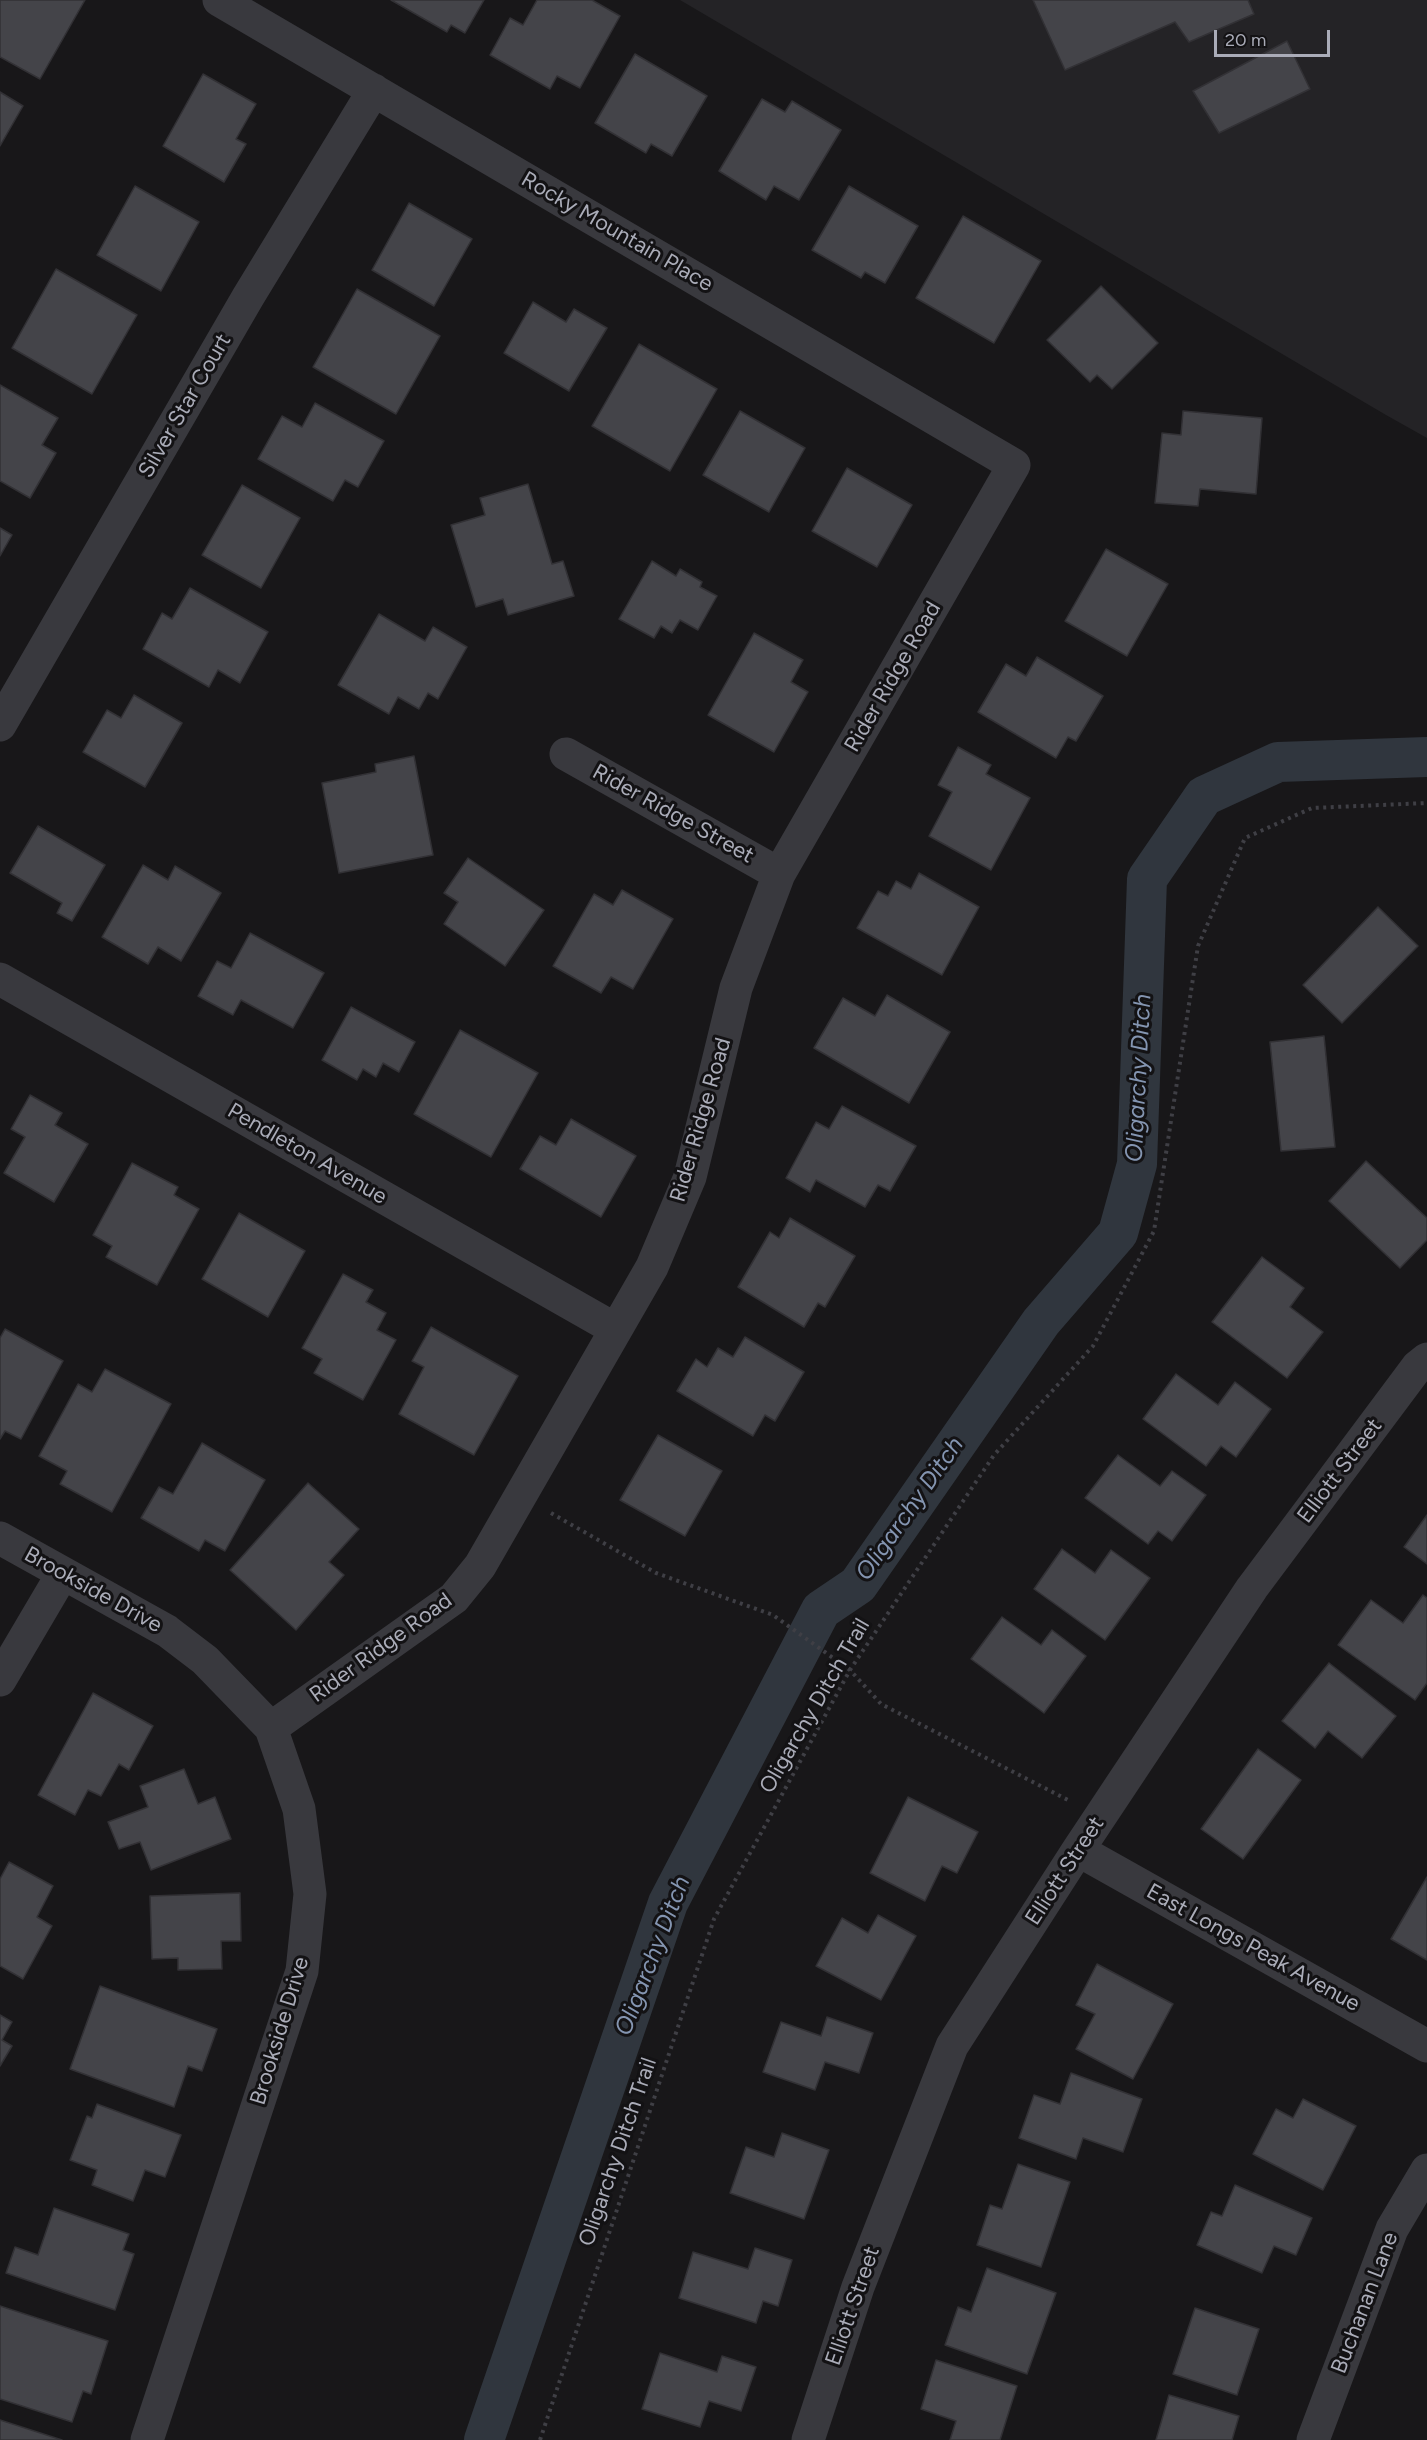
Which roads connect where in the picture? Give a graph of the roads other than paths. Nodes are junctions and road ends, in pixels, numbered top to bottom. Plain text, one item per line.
1 (219, 0) edge
2 (374, 90) junction
3 (1014, 465) joint
4 (0, 725) edge
5 (566, 754) dead end
6 (779, 873) junction
7 (0, 979) edge
8 (615, 1329) junction
9 (1427, 1359) edge
10 (0, 1538) edge
11 (63, 1573) junction
12 (0, 1680) edge
13 (271, 1728) junction
14 (1078, 1850) junction
15 (1427, 2046) edge
16 (1427, 2170) edge
17 (147, 2440) edge
18 (808, 2440) edge
19 (1313, 2440) edge

1 - 2 street, Rocky Mountain Place
2 - 3 street, Rocky Mountain Place
2 - 4 street, Silver Star Court
3 - 6 street, Rider Ridge Road
5 - 6 street, Rider Ridge Street
6 - 8 street, Rider Ridge Road
7 - 8 street, Pendleton Avenue
8 - 13 street, Rider Ridge Road
9 - 14 street, Elliott Street
10 - 11 street, Brookside Drive
11 - 12 street
11 - 13 street, Brookside Drive
13 - 17 street, Brookside Drive
14 - 15 street, East Longs Peak Avenue
14 - 18 street, Elliott Street
16 - 19 street, Buchanan Lane

